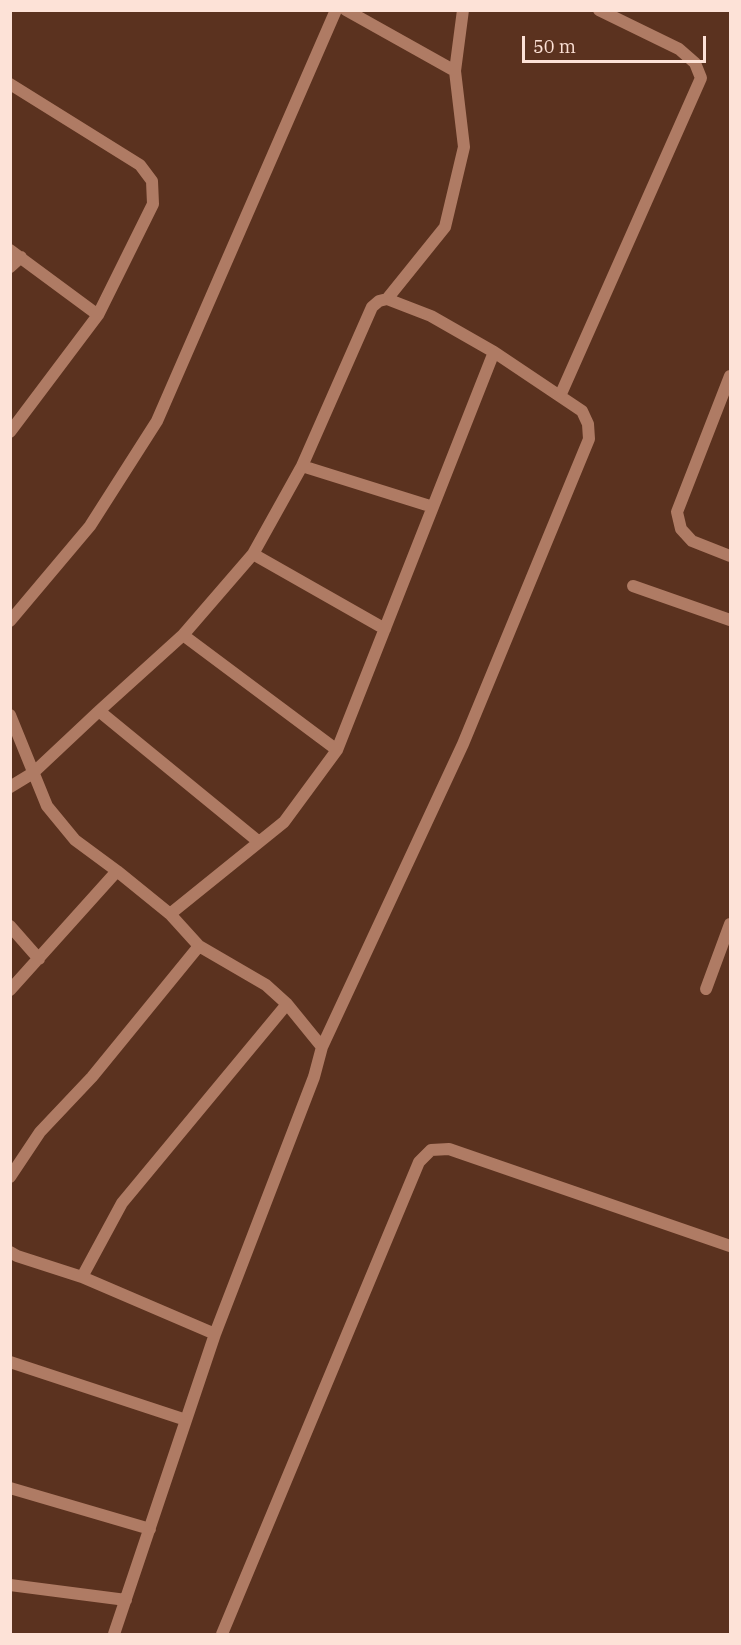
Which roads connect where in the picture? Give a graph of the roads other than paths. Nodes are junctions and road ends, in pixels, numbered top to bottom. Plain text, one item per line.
1 (336, 10) edge
2 (346, 10) edge
3 (463, 10) edge
4 (599, 10) edge
5 (455, 71) junction
6 (10, 84) edge
7 (16, 253) edge
8 (10, 267) edge
9 (387, 299) junction
10 (98, 315) junction
11 (494, 352) junction
12 (730, 376) edge
13 (560, 396) junction
14 (10, 432) edge
15 (302, 466) junction
16 (433, 507) junction
17 (253, 554) junction
18 (730, 556) edge
19 (633, 586) dead end
20 (730, 620) edge
21 (10, 621) edge
22 (385, 628) junction
23 (183, 635) junction
24 (99, 711) junction
25 (10, 715) edge
26 (337, 750) junction
27 (33, 773) junction
28 (10, 787) edge
29 (260, 842) junction
30 (117, 871) junction
31 (170, 914) junction
32 (730, 924) edge
33 (10, 926) edge
34 (199, 946) junction
35 (39, 959) junction
36 (706, 989) dead end
37 (10, 990) edge
38 (287, 1004) junction
39 (322, 1047) junction
40 (10, 1177) edge
41 (730, 1246) edge
42 (10, 1252) edge
43 (82, 1277) junction
44 (215, 1334) junction
45 (10, 1362) edge
46 (186, 1420) junction
47 (10, 1488) edge
48 (150, 1529) junction
49 (10, 1585) edge
50 (126, 1600) junction
51 (114, 1635) edge
52 (222, 1635) edge

1 - 21 street
2 - 5 street
3 - 5 street
4 - 13 street
5 - 9 street
6 - 10 street
7 - 8 street
7 - 10 street
9 - 11 street
9 - 15 street
10 - 14 street
11 - 13 street
11 - 16 street
12 - 18 street
13 - 39 street
15 - 16 street
15 - 17 street
16 - 22 street
17 - 22 street
17 - 23 street
19 - 20 street
22 - 26 street
23 - 24 street
23 - 26 street
24 - 27 street
24 - 29 street
25 - 27 street
26 - 29 street
27 - 28 street
27 - 30 street
29 - 31 street
30 - 31 street
30 - 35 street
31 - 34 street
32 - 36 street
33 - 35 street
34 - 38 street
34 - 40 street
35 - 37 street
38 - 39 street
38 - 43 street
39 - 44 street
41 - 52 street
42 - 43 street
43 - 44 street
44 - 46 street
45 - 46 street
46 - 48 street
47 - 48 street
48 - 50 street
49 - 50 street
50 - 51 street

